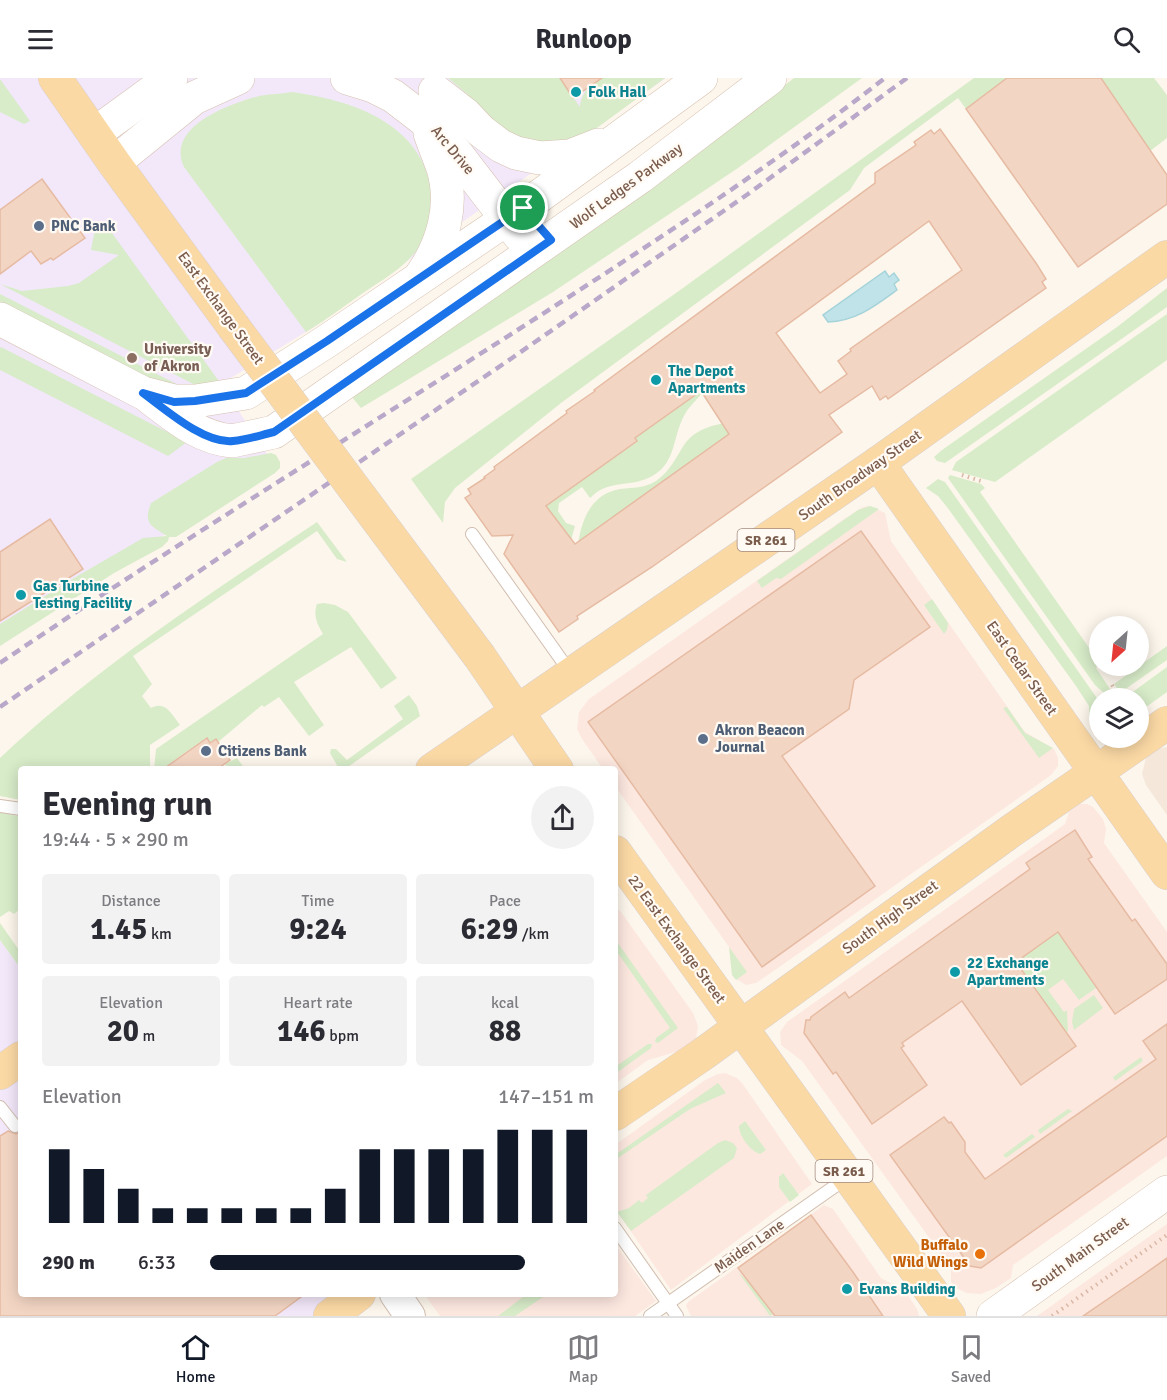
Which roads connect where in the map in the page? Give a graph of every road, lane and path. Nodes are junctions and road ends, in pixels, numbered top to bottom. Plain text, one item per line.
1 (55, 78) edge
2 (171, 78) edge
3 (238, 78) edge
4 (347, 78) edge
5 (701, 78) edge
6 (770, 78) edge
7 (426, 96) edge
8 (625, 134) junction
9 (93, 135) junction
10 (114, 163) junction
11 (514, 214) junction
12 (542, 246) junction
13 (1167, 256) edge
14 (421, 276) junction
15 (0, 319) edge
16 (143, 393) junction
17 (878, 463) junction
18 (962, 475) dead end
19 (981, 481) dead end
20 (472, 534) dead end
21 (571, 673) junction
22 (1112, 685) dead end
23 (1114, 688) edge
24 (516, 711) junction
25 (1167, 723) edge
26 (438, 766) edge
27 (553, 766) edge
28 (1096, 771) junction
29 (0, 806) edge
30 (18, 809) edge
31 (623, 869) edge
32 (1167, 873) edge
33 (740, 1026) junction
34 (18, 1060) edge
35 (0, 1073) edge
36 (0, 1107) edge
37 (618, 1112) edge
38 (15, 1126) dead end
39 (848, 1177) junction
40 (1167, 1192) edge
41 (618, 1232) edge
42 (1167, 1235) edge
43 (355, 1297) edge
44 (397, 1297) edge
45 (668, 1303) junction
46 (330, 1316) edge
47 (410, 1316) edge
48 (650, 1316) edge
49 (677, 1316) edge
50 (949, 1316) edge
51 (993, 1316) edge
52 (1052, 1316) edge

1 - 9 main road, East Exchange Street
2 - 9 main road
3 - 10 main road
4 - 7 main road, Arc Drive
5 - 8 main road, Wolf Ledges Parkway
6 - 12 main road, Wolf Ledges Parkway
7 - 8 main road
7 - 11 main road, Arc Drive
7 - 14 main road
8 - 11 main road, Wolf Ledges Parkway
9 - 10 main road, East Exchange Street
10 - 24 main road, East Exchange Street, bridge
11 - 12 main road, Arc Drive
11 - 14 main road, Wolf Ledges Parkway
12 - 16 main road, Wolf Ledges Parkway
13 - 17 main road, South Broadway Street
14 - 16 main road, Wolf Ledges Parkway
15 - 16 main road, Wolf Ledges Parkway
17 - 21 main road, South Broadway Street / SR 261
17 - 28 main road, East Cedar Street
18 - 19 path
20 - 21 lane
21 - 24 main road, South Broadway Street / SR 261
22 - 23 path
24 - 26 main road, South Broadway Street / SR 261
24 - 27 main road
25 - 28 main road, South High Street
28 - 32 main road, East Cedar Street
28 - 33 main road, South High Street
29 - 30 lane
31 - 33 main road, 22 East Exchange Street
33 - 37 main road, South High Street
33 - 39 main road, SR 261
34 - 35 main road
36 - 38 lane
39 - 45 lane, Maiden Lane
39 - 50 main road, SR 261
40 - 51 main road, South Main Street
41 - 45 lane
42 - 52 path
43 - 46 main road
44 - 47 street
45 - 48 lane, Maiden Lane
45 - 49 lane

